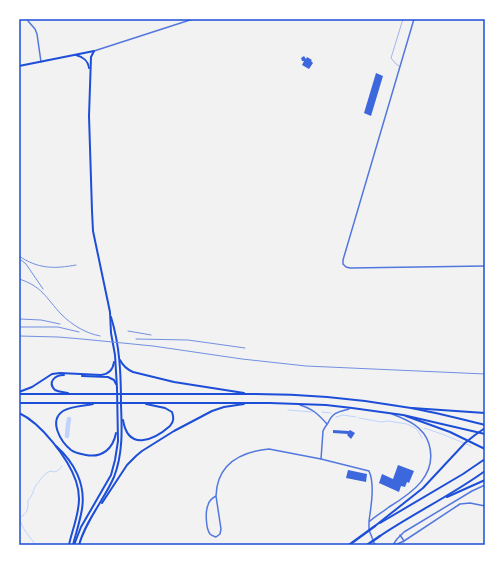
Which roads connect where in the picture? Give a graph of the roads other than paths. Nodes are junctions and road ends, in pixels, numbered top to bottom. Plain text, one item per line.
1 (193, 19) edge
2 (403, 19) edge
3 (414, 19) edge
4 (28, 21) dead end
5 (94, 51) junction
6 (74, 55) junction
7 (41, 62) junction
8 (19, 66) edge
9 (401, 66) junction
10 (90, 75) junction
11 (485, 266) edge
12 (110, 312) junction
13 (115, 355) junction
14 (119, 358) junction
15 (117, 388) junction
16 (19, 393) edge
17 (71, 394) junction
18 (249, 394) junction
19 (251, 402) junction
20 (19, 403) edge
21 (97, 403) junction
22 (143, 403) junction
23 (297, 404) junction
24 (352, 408) junction
25 (407, 408) junction
26 (19, 413) edge
27 (386, 413) junction
28 (485, 413) edge
29 (122, 414) junction
30 (403, 415) junction
31 (327, 424) junction
32 (485, 425) edge
33 (117, 428) junction
34 (485, 428) edge
35 (485, 434) edge
36 (50, 439) junction
37 (485, 449) edge
38 (321, 459) junction
39 (485, 459) edge
40 (485, 471) edge
41 (485, 480) edge
42 (485, 485) edge
43 (216, 496) junction
44 (438, 501) junction
45 (485, 506) edge
46 (96, 510) junction
47 (369, 522) junction
48 (375, 526) junction
49 (400, 535) junction
50 (380, 536) joint
51 (404, 541) junction
52 (368, 544) edge
53 (68, 545) edge
54 (74, 545) edge
55 (79, 545) edge
56 (349, 545) edge
57 (375, 545) edge
58 (394, 545) edge
59 (401, 545) edge

1 - 5 street
2 - 9 lane
3 - 9 street
4 - 7 street
5 - 6 main road
5 - 10 main road
6 - 7 main road
6 - 10 main road
7 - 8 main road
9 - 11 street
10 - 12 main road
12 - 13 main road
12 - 14 main road
13 - 15 main road
13 - 16 main road
14 - 18 main road
14 - 29 main road
15 - 17 main road
15 - 33 main road
16 - 17 main road
17 - 18 main road
18 - 25 main road
19 - 22 main road
19 - 23 main road
19 - 46 main road
20 - 21 main road
21 - 22 main road
21 - 33 main road
22 - 29 main road
23 - 24 main road
23 - 31 street
24 - 27 main road
24 - 31 street
25 - 28 main road
25 - 32 main road
26 - 36 main road
27 - 30 main road
27 - 47 street
29 - 46 main road
30 - 35 main road
30 - 37 main road
31 - 38 street
33 - 54 main road
34 - 48 main road
36 - 53 main road
36 - 54 main road
38 - 43 street
38 - 47 street
39 - 48 main road
40 - 44 main road
41 - 44 main road
42 - 49 street
43 - 43 street
44 - 50 main road
45 - 51 street
46 - 55 main road
47 - 57 street
48 - 56 highway
49 - 51 street
49 - 58 street
50 - 52 highway
51 - 58 street
51 - 59 lane

